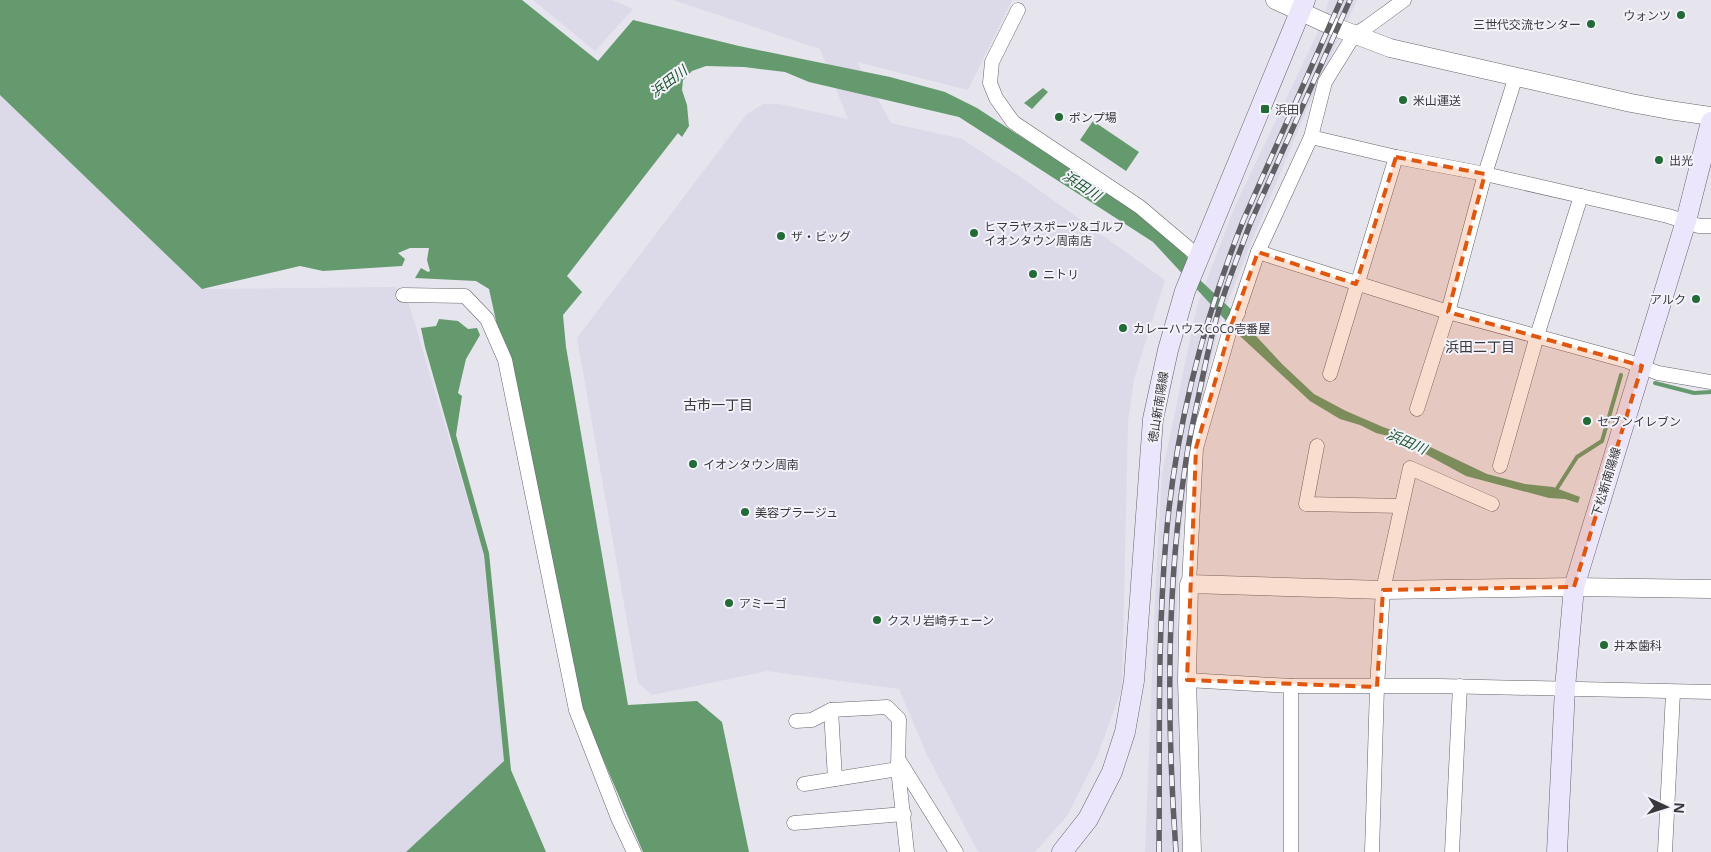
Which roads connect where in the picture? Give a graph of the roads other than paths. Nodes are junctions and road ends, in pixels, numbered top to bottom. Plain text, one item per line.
1 (1275, 0) edge
2 (1404, 0) edge
3 (1303, 6) edge
4 (1018, 10) dead end
5 (1354, 35) junction
6 (1516, 76) junction
7 (1711, 116) edge
8 (1711, 122) edge
9 (1311, 136) junction
10 (1396, 157) junction
11 (1485, 174) junction
12 (1581, 196) junction
13 (1686, 221) junction
14 (1711, 226) edge
15 (1258, 252) junction
16 (1195, 268) junction
17 (1356, 284) junction
18 (403, 295) dead end
19 (1448, 312) junction
20 (1537, 336) junction
21 (1642, 366) junction
22 (1330, 374) dead end
23 (1711, 382) edge
24 (1417, 409) dead end
25 (1317, 446) dead end
26 (1500, 466) dead end
27 (1492, 504) dead end
28 (1401, 506) junction
29 (1189, 584) junction
30 (1574, 587) junction
31 (1711, 589) edge
32 (1383, 590) junction
33 (1186, 680) junction
34 (1291, 686) junction
35 (1460, 686) junction
36 (1377, 687) junction
37 (1565, 688) junction
38 (1673, 692) junction
39 (1711, 692) edge
40 (831, 710) junction
41 (796, 721) dead end
42 (898, 764) junction
43 (835, 779) junction
44 (804, 784) dead end
45 (904, 814) junction
46 (794, 823) dead end
47 (634, 852) edge
48 (907, 852) edge
49 (956, 852) edge
50 (1062, 852) edge
51 (1192, 852) edge
52 (1291, 852) edge
53 (1372, 852) edge
54 (1452, 852) edge
55 (1557, 852) edge
56 (1665, 852) edge

1 - 3 street
2 - 5 street
3 - 5 street
3 - 16 main road, 徳山新南陽線
4 - 16 street
5 - 6 street
5 - 9 street
6 - 7 street
6 - 11 street
8 - 13 main road, 下松新南陽線
9 - 10 street
9 - 15 street
10 - 11 street
10 - 17 street
11 - 12 street
11 - 19 street
12 - 13 street
12 - 20 street
13 - 14 street
13 - 21 main road, 下松新南陽線
15 - 17 street
15 - 29 street
16 - 50 main road, 徳山新南陽線
17 - 19 street
17 - 22 street
18 - 47 street
19 - 20 street
19 - 24 street
20 - 21 street
20 - 26 street
21 - 23 street
21 - 30 main road, 下松新南陽線
25 - 28 street
27 - 28 street
28 - 32 street
29 - 32 street
29 - 33 street
30 - 31 street
30 - 32 street
30 - 37 main road, 下松新南陽線
32 - 36 street
33 - 34 street
33 - 51 street
34 - 36 street
34 - 52 street
35 - 36 street
35 - 37 street
35 - 54 street
36 - 53 street
37 - 38 street
37 - 55 main road, 下松新南陽線
38 - 39 street
38 - 56 street
40 - 41 street
40 - 42 street
40 - 43 street
42 - 43 street
42 - 45 street
42 - 49 street
43 - 44 street
45 - 46 street
45 - 48 street

